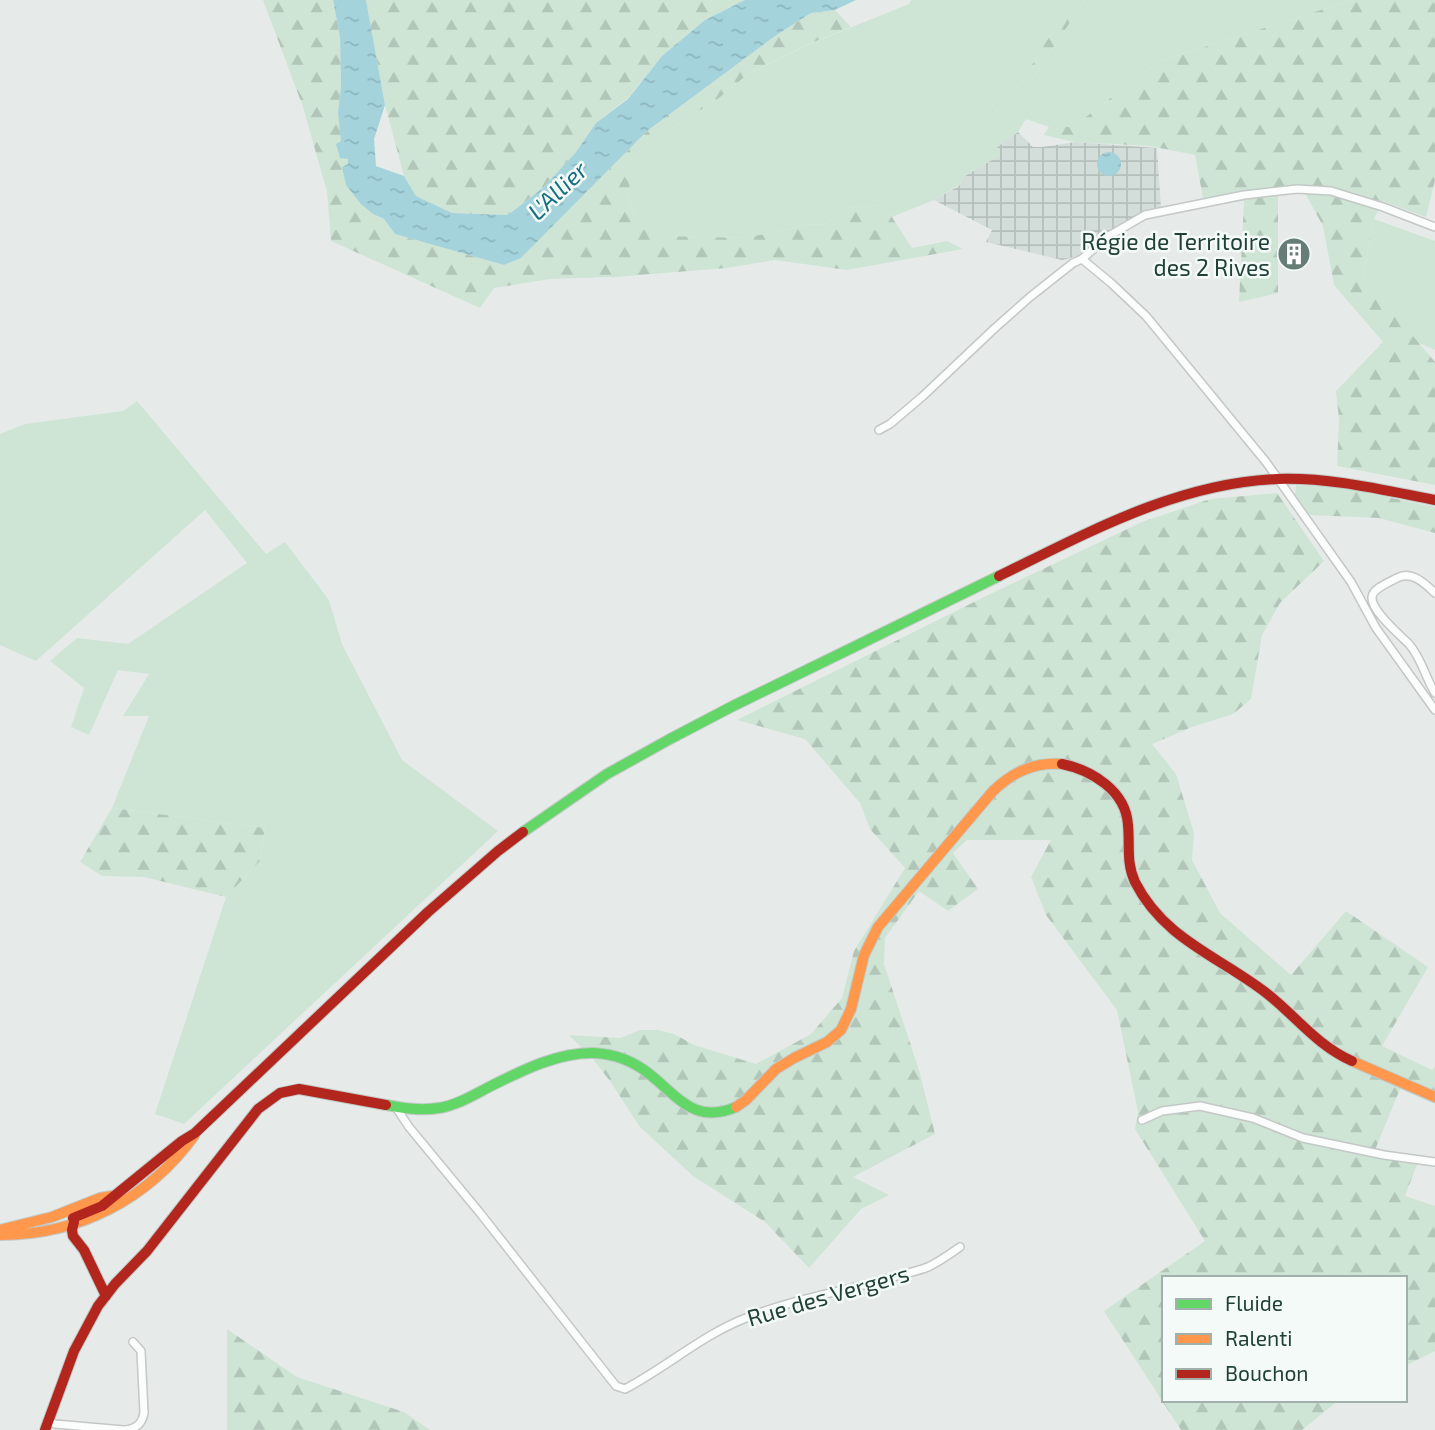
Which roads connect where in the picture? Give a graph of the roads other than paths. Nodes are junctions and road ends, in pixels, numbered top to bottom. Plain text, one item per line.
1 (1435, 227) edge
2 (1082, 259) junction
3 (880, 430) dead end
4 (1279, 478) junction
5 (1435, 500) edge
6 (1435, 593) edge
7 (1435, 692) edge
8 (1435, 710) edge
9 (1435, 1097) edge
10 (395, 1105) junction
11 (1142, 1120) dead end
12 (195, 1133) junction
13 (1435, 1162) edge
14 (73, 1217) junction
15 (0, 1232) edge
16 (960, 1247) dead end
17 (97, 1275) junction
18 (115, 1284) junction
19 (106, 1296) junction
20 (133, 1342) dead end
21 (46, 1425) edge
22 (124, 1430) edge

1 - 2 street
2 - 3 street
2 - 4 street
4 - 5 main road
4 - 8 street
4 - 12 main road
6 - 7 street
9 - 10 main road
10 - 16 street, Rue des Vergers
10 - 18 main road
11 - 13 street
12 - 14 main road
12 - 14 main road
14 - 15 main road
14 - 17 main road
17 - 18 main road
17 - 19 main road
18 - 19 main road
19 - 21 main road
20 - 22 street
21 - 22 street

